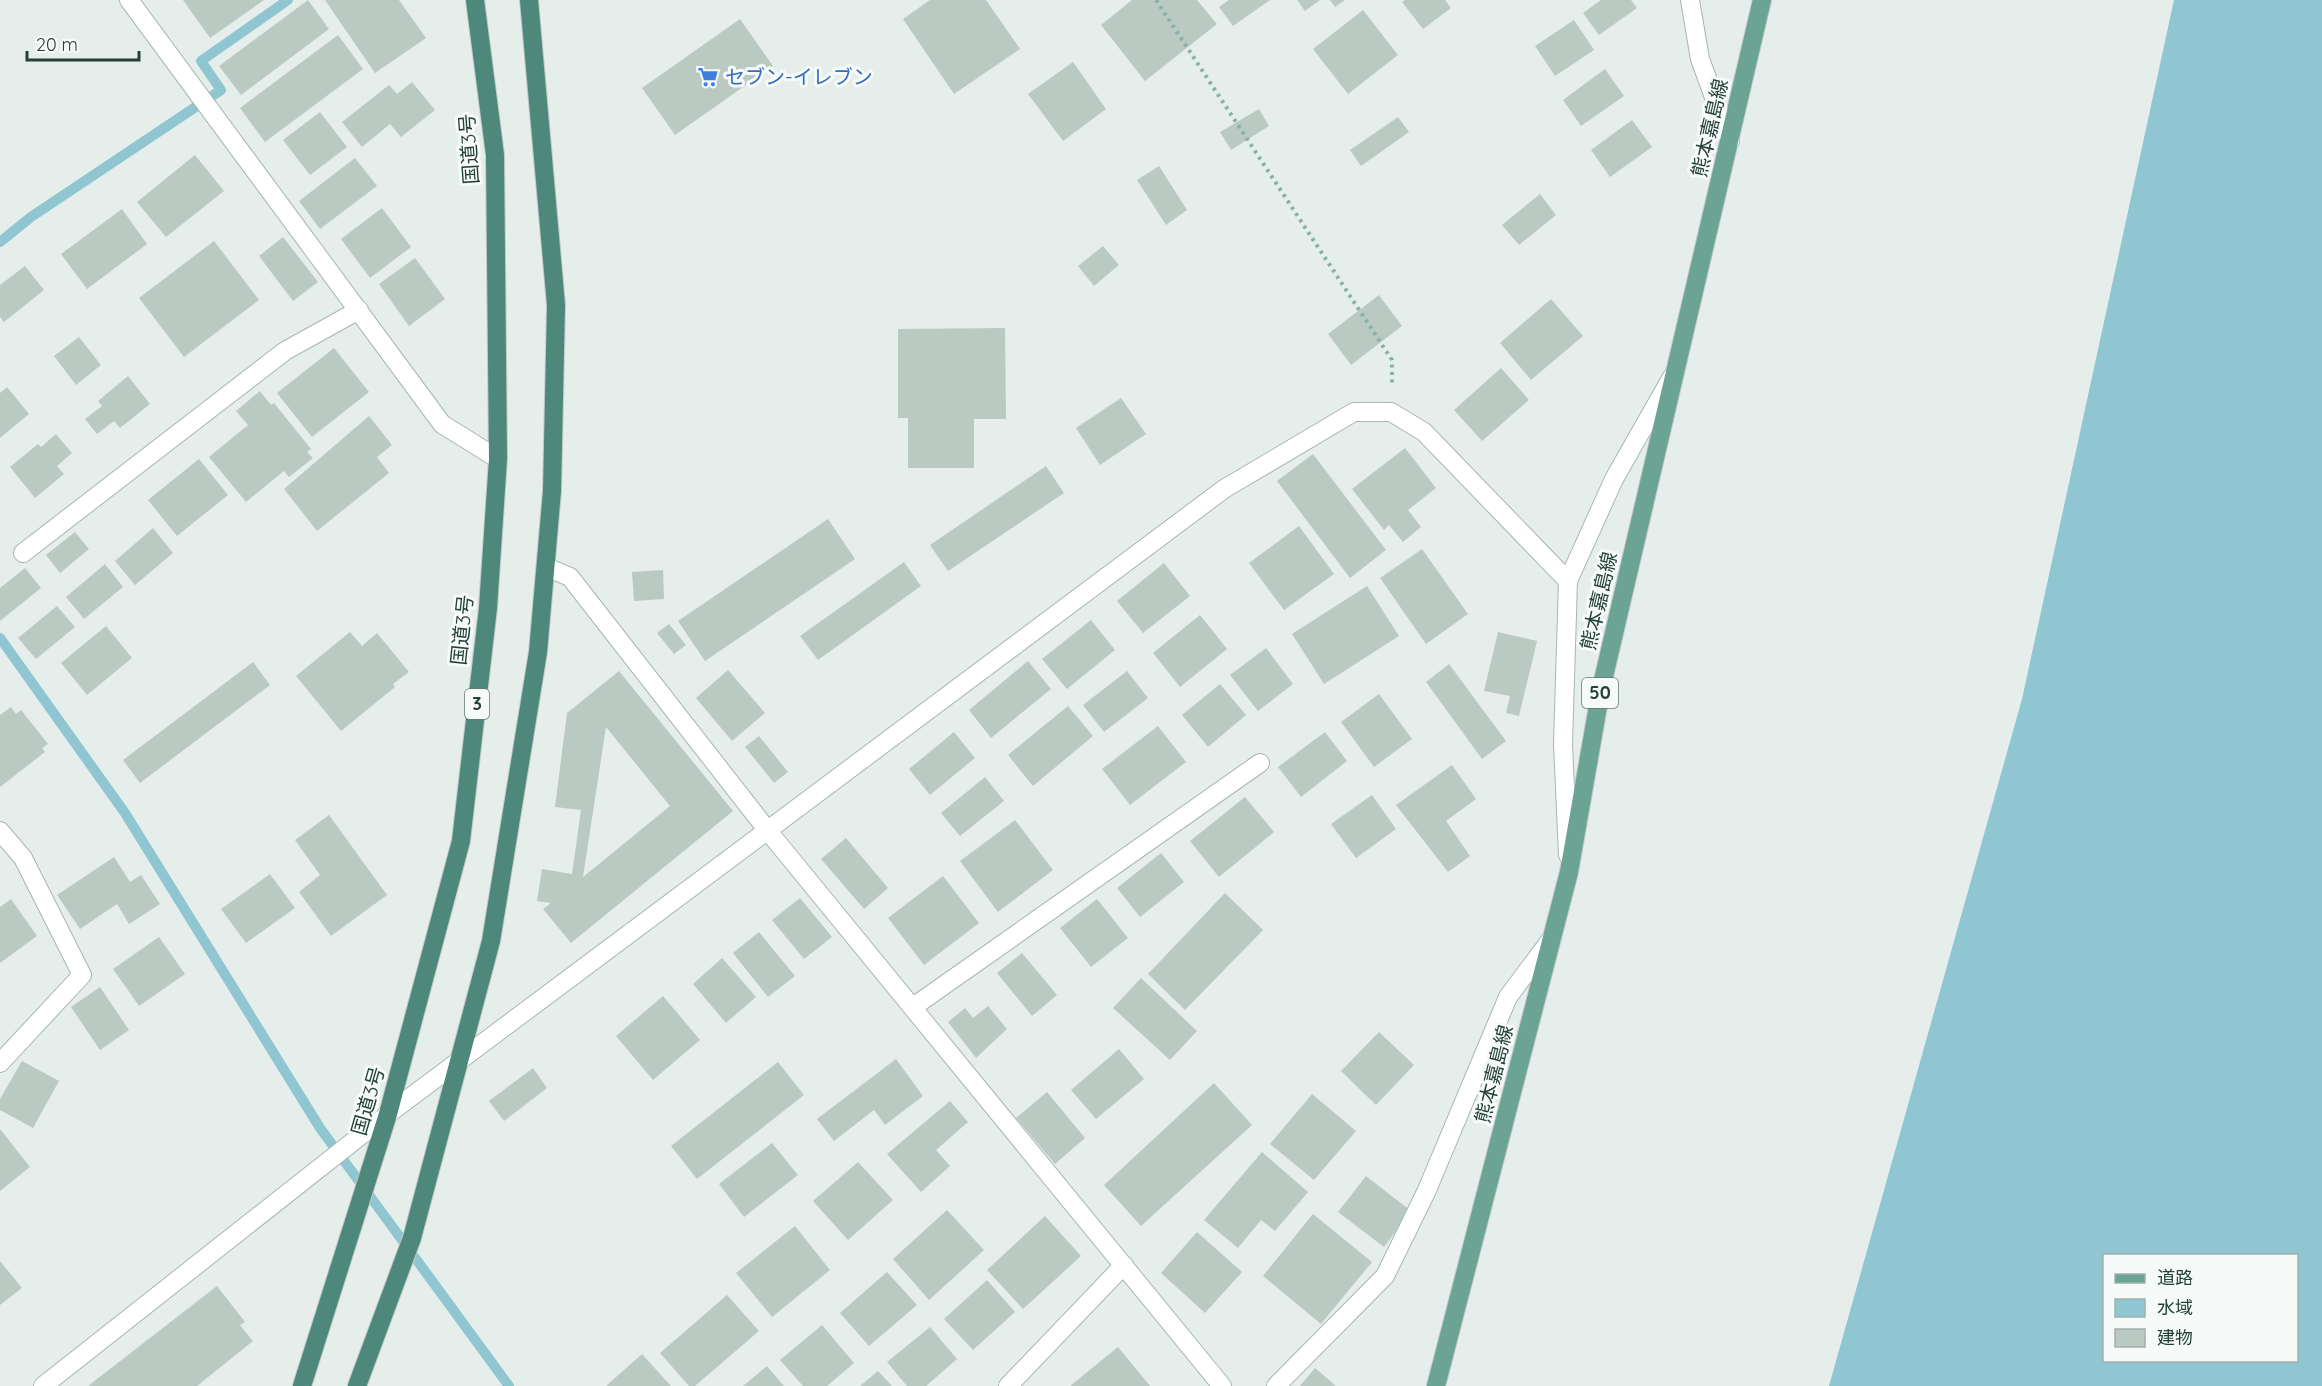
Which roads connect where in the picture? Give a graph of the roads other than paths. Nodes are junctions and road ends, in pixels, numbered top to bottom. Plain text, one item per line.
1 (129, 0) edge
2 (475, 0) edge
3 (530, 0) edge
4 (1690, 0) edge
5 (1762, 0) edge
6 (1730, 141) junction
7 (359, 310) junction
8 (1678, 367) junction
9 (498, 459) junction
10 (23, 553) dead end
11 (546, 567) junction
12 (1568, 580) junction
13 (1260, 763) dead end
14 (0, 831) edge
15 (768, 831) junction
16 (1569, 872) junction
17 (1553, 936) junction
18 (913, 1008) junction
19 (459, 1061) junction
20 (0, 1064) edge
21 (388, 1114) junction
22 (1124, 1266) junction
23 (43, 1386) edge
24 (302, 1386) edge
25 (357, 1386) edge
26 (1008, 1386) edge
27 (1222, 1386) edge
28 (1276, 1386) edge
29 (1436, 1386) edge

1 - 7 street
2 - 9 highway, 国道3号 / 3
3 - 11 highway
4 - 6 street
5 - 6 main road, 熊本嘉島線 / 50
6 - 8 main road, 熊本嘉島線 / 50
7 - 9 street
7 - 10 street
8 - 12 street
8 - 16 main road, 熊本嘉島線 / 50
9 - 21 highway, 国道3号 / 3
11 - 15 street
11 - 19 highway
12 - 15 street
12 - 16 street
13 - 18 street
14 - 20 street
15 - 18 street
15 - 19 street
16 - 17 main road, 熊本嘉島線 / 50
17 - 28 street
17 - 29 main road, 熊本嘉島線 / 50
18 - 22 street
19 - 21 street
19 - 25 highway
21 - 23 street
21 - 24 highway, 国道3号 / 3
22 - 26 street
22 - 27 street

